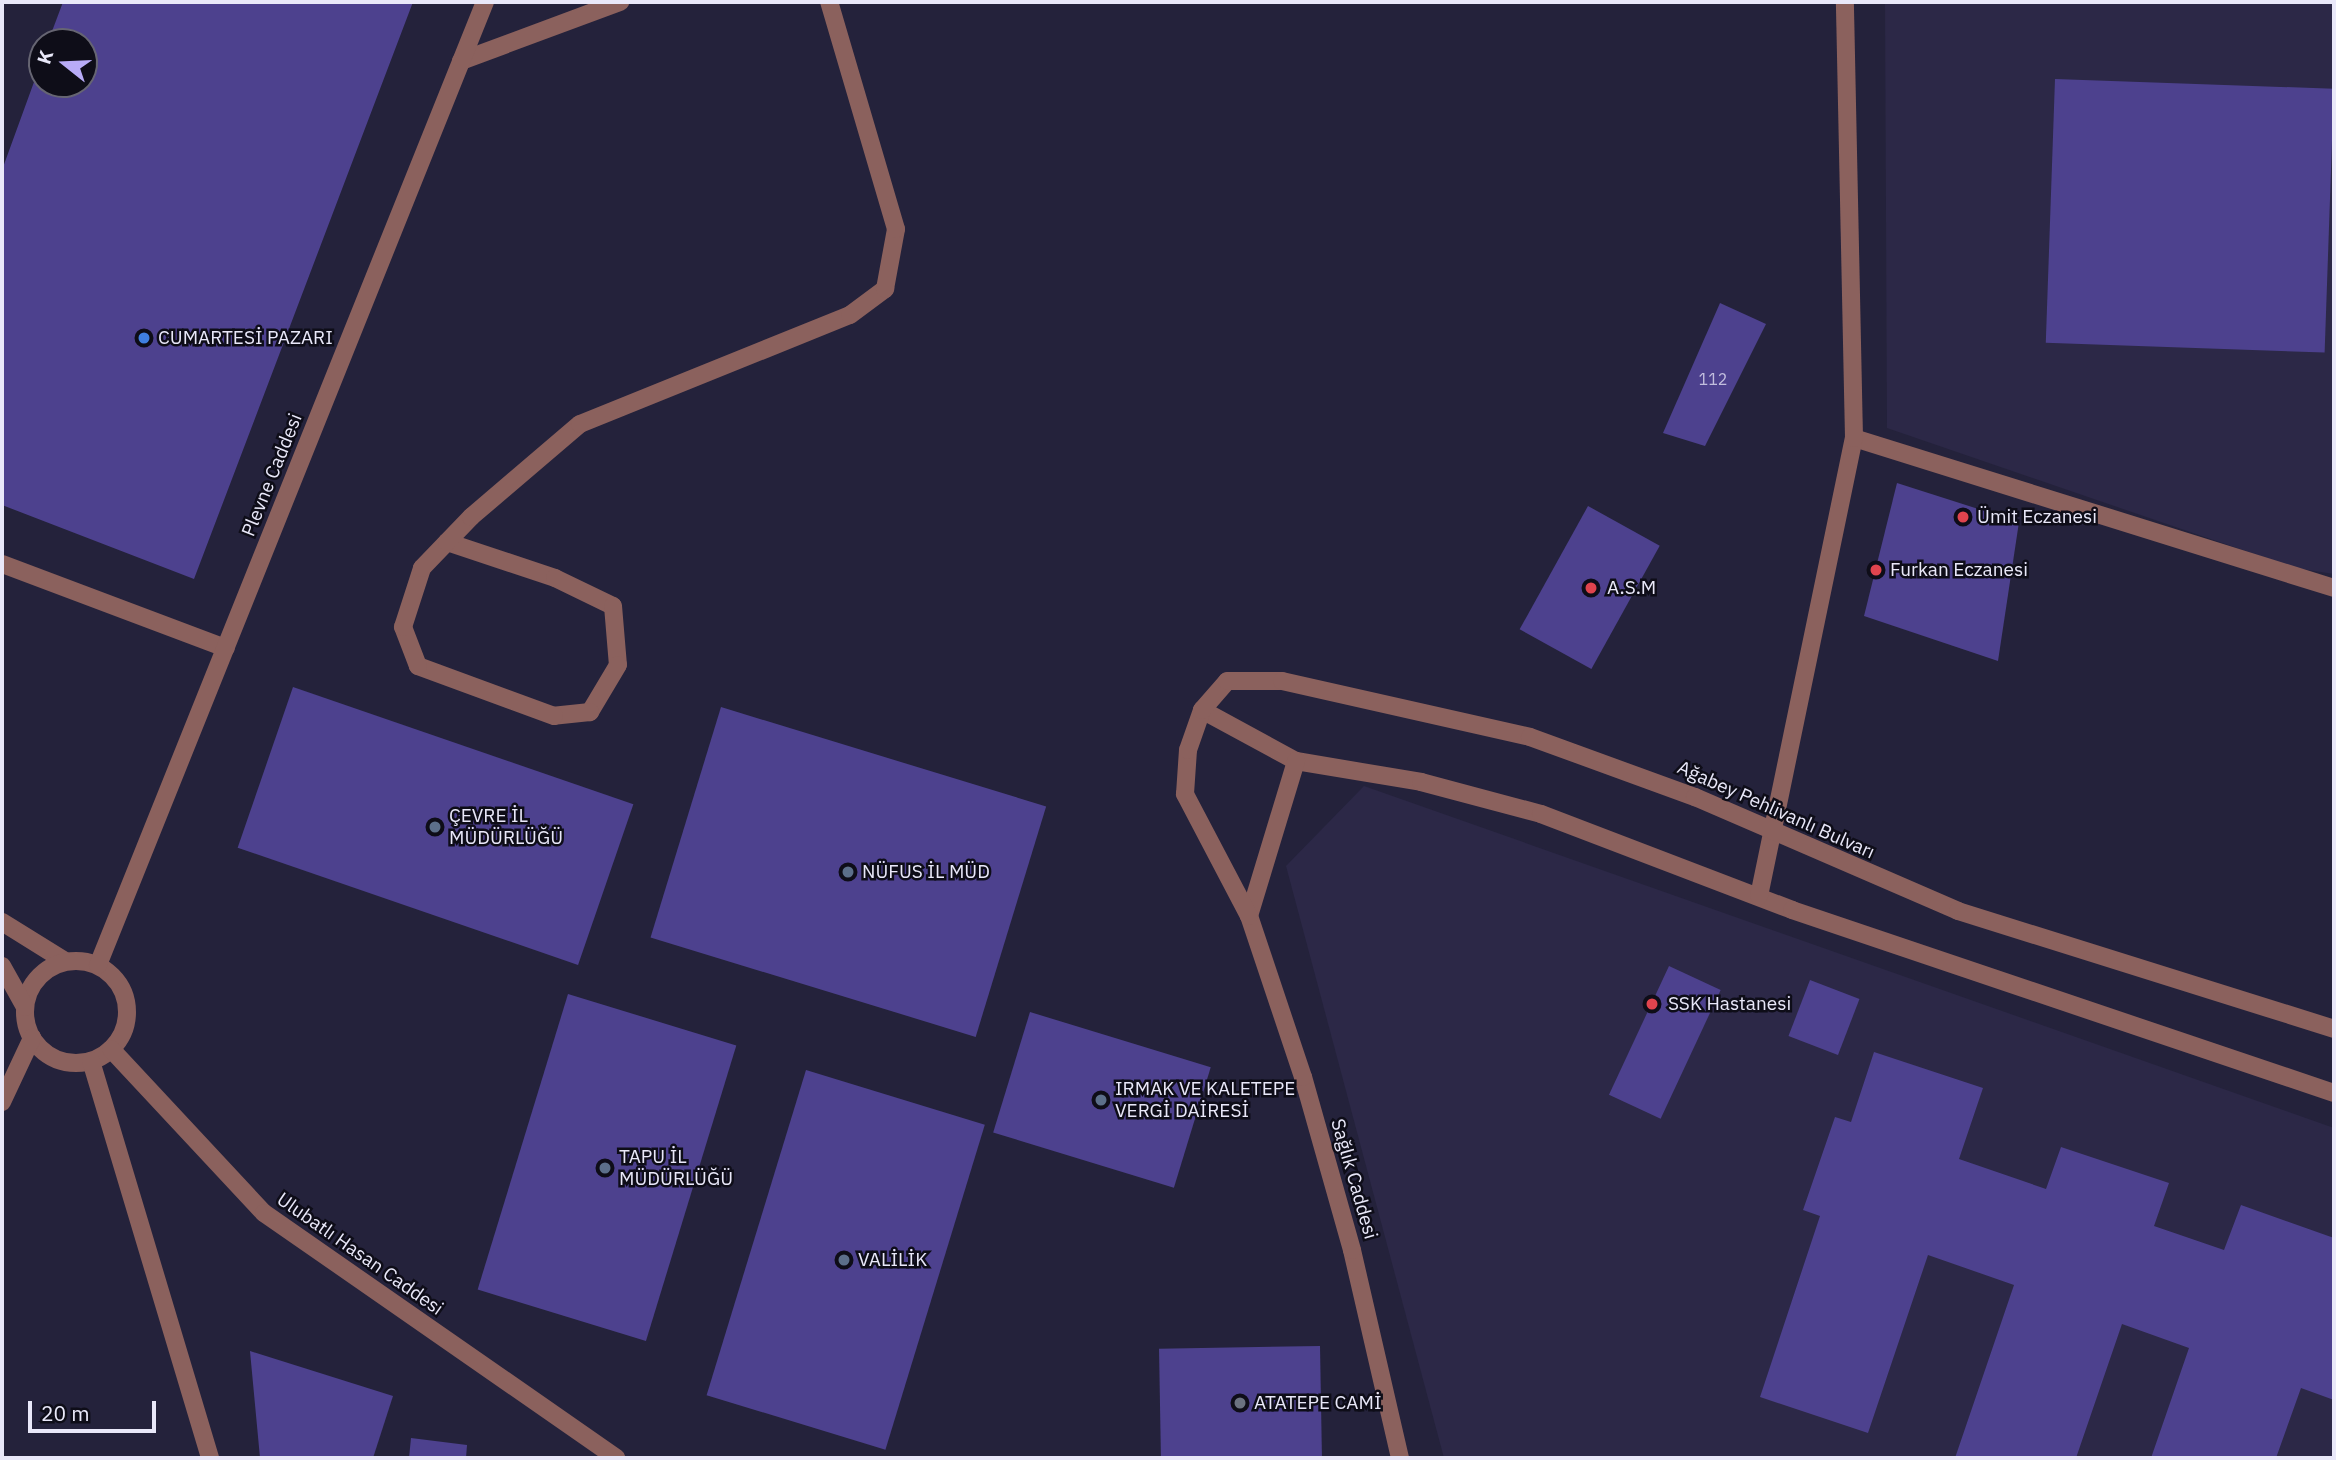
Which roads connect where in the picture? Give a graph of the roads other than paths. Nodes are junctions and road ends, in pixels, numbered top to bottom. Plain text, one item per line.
1 (485, 2) edge
2 (620, 2) edge
3 (829, 2) edge
4 (1845, 2) edge
5 (461, 61) junction
6 (1854, 438) junction
7 (447, 542) junction
8 (2, 564) edge
9 (2334, 588) edge
10 (226, 648) junction
11 (1202, 710) junction
12 (1296, 761) junction
13 (1773, 832) junction
14 (1759, 897) junction
15 (1250, 916) junction
16 (2, 922) edge
17 (65, 961) junction
18 (98, 965) junction
19 (2, 966) edge
20 (25, 1007) junction
21 (2334, 1029) edge
22 (32, 1038) junction
23 (111, 1049) junction
24 (92, 1061) junction
25 (2334, 1093) edge
26 (2, 1102) edge
27 (210, 1458) edge
28 (616, 1458) edge
29 (1400, 1458) edge

1 - 5 street, Plevne Caddesi
2 - 5 street
3 - 7 street
4 - 6 street
5 - 10 street, Plevne Caddesi
6 - 9 street
6 - 13 street
7 - 7 street
8 - 10 street
10 - 18 street, Plevne Caddesi
11 - 12 street
11 - 13 street, Ağabey Pehlivanlı Bulvarı
11 - 15 street, Sağlık Caddesi
12 - 14 street
12 - 15 street
13 - 14 street
13 - 21 street, Ağabey Pehlivanlı Bulvarı
14 - 25 street
15 - 29 street, Sağlık Caddesi
16 - 17 street
17 - 18 street
17 - 20 street
18 - 23 street
19 - 20 street
20 - 22 street
22 - 24 street
22 - 26 street
23 - 24 street
23 - 28 street, Ulubatlı Hasan Caddesi
24 - 27 street

